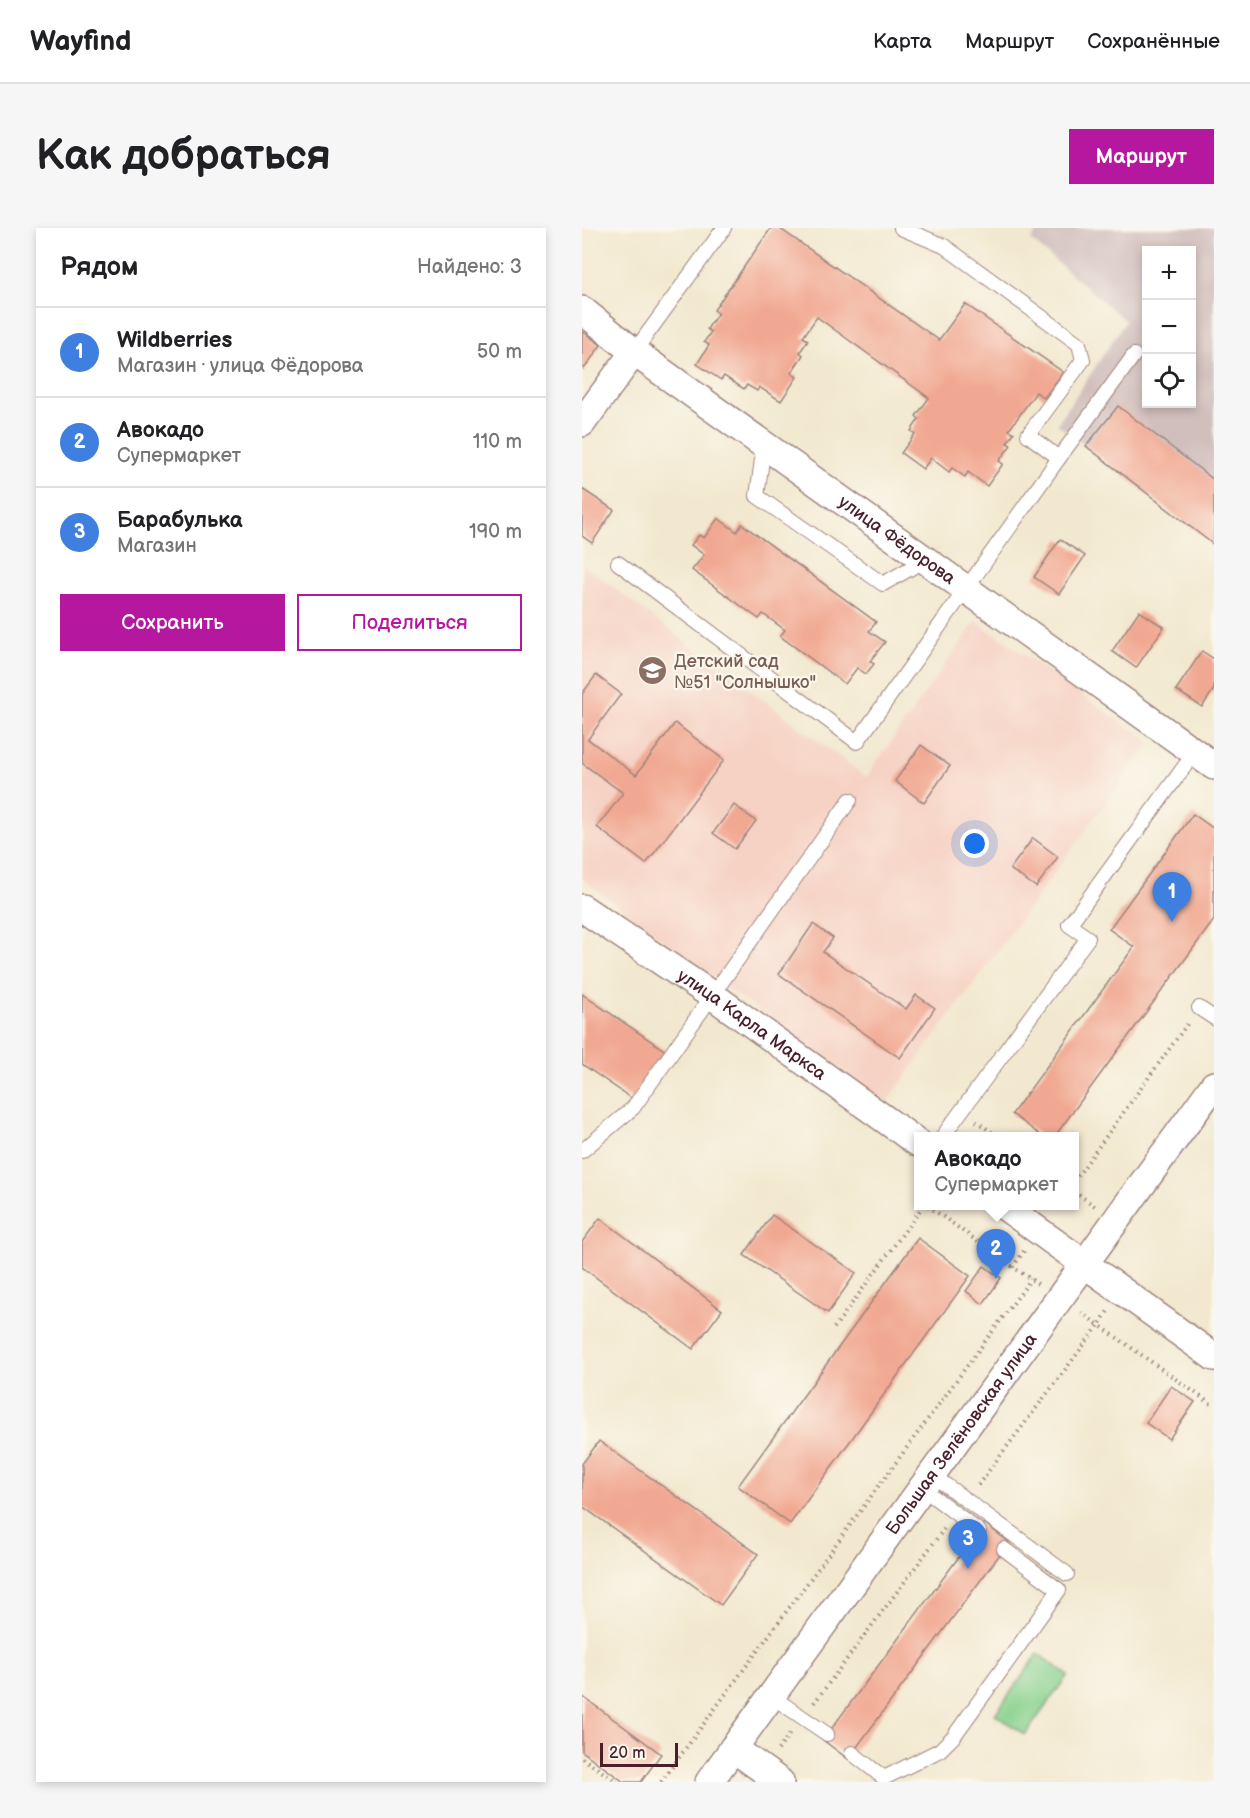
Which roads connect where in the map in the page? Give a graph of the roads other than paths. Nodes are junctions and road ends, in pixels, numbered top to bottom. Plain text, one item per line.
1 (724, 228) edge
2 (901, 228) edge
3 (582, 310) edge
4 (634, 352) junction
5 (1134, 355) dead end
6 (582, 423) edge
7 (764, 445) junction
8 (1059, 458) junction
9 (925, 560) junction
10 (618, 562) dead end
11 (964, 588) junction
12 (1204, 759) edge
13 (850, 800) dead end
14 (582, 908) edge
15 (713, 996) junction
16 (1199, 1008) road end
17 (1214, 1018) edge
18 (1214, 1085) edge
19 (947, 1132) edge
20 (914, 1140) edge
21 (582, 1151) edge
22 (1010, 1210) edge
23 (1085, 1264) junction
24 (1214, 1357) edge
25 (927, 1481) junction
26 (979, 1531) dead end
27 (1004, 1549) dead end
28 (1067, 1574) dead end
29 (771, 1696) junction
30 (827, 1734) dead end
31 (733, 1748) junction
32 (852, 1753) dead end
33 (709, 1782) edge
34 (780, 1782) edge

1 - 4 lane
2 - 8 lane
3 - 4 street, улица Фёдорова
4 - 6 street
4 - 7 street, улица Фёдорова
5 - 8 lane
7 - 9 street, улица Фёдорова
7 - 9 lane
8 - 11 lane
9 - 11 street, улица Фёдорова
10 - 11 lane
11 - 12 street, улица Фёдорова
12 - 19 lane
13 - 15 lane
14 - 15 street, улица Карла Маркса
15 - 20 street, улица Карла Маркса
15 - 21 lane
16 - 17 lane
18 - 23 street, Большая Зелёновская улица
22 - 23 street
23 - 24 street
23 - 25 street, Большая Зелёновская улица
25 - 26 lane
25 - 28 lane
25 - 29 street, Большая Зелёновская улица
27 - 32 lane
29 - 30 lane
29 - 31 street, Большая Зелёновская улица
31 - 33 street, Большая Зелёновская улица
31 - 34 street

